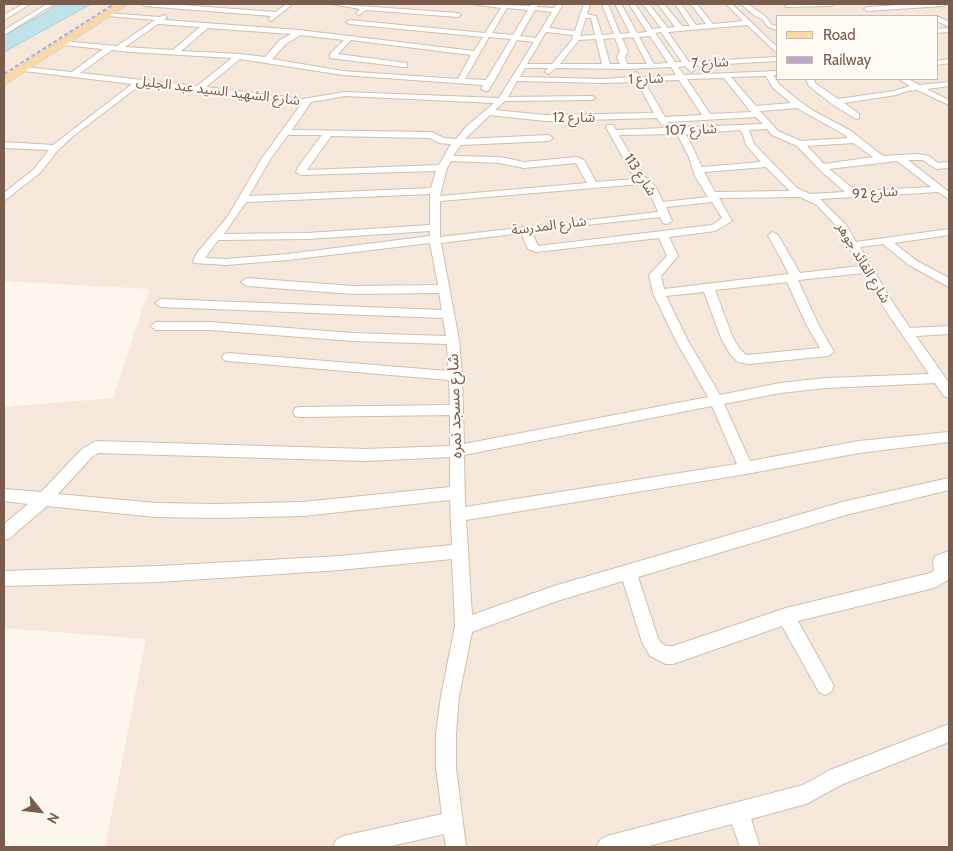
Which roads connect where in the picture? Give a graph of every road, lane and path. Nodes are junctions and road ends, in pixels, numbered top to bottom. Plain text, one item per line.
1 (27, 4) edge
2 (51, 4) edge
3 (124, 4) edge
4 (146, 4) edge
5 (290, 4) edge
6 (335, 4) edge
7 (475, 4) edge
8 (525, 4) edge
9 (618, 4) edge
10 (632, 4) edge
11 (646, 4) edge
12 (661, 4) edge
13 (679, 4) edge
14 (697, 4) edge
15 (729, 4) edge
16 (744, 4) edge
17 (831, 4) edge
18 (860, 4) edge
19 (943, 4) edge
20 (181, 5) edge
21 (786, 5) edge
22 (923, 5) edge
23 (505, 6) junction
24 (534, 6) edge
25 (558, 7) edge
26 (606, 7) edge
27 (366, 8) junction
28 (867, 9) junction
29 (585, 10) edge
30 (797, 12) dead end
31 (108, 14) junction
32 (277, 14) junction
33 (876, 15) edge
34 (935, 15) edge
35 (4, 18) edge
36 (938, 18) edge
37 (159, 20) junction
38 (453, 20) junction
39 (349, 22) junction
40 (749, 23) junction
41 (949, 24) edge
42 (207, 25) junction
43 (711, 26) junction
44 (694, 27) junction
45 (776, 28) edge
46 (259, 29) junction
47 (680, 29) junction
48 (664, 30) junction
49 (938, 30) edge
50 (736, 31) dead end
51 (757, 31) junction
52 (299, 32) junction
53 (4, 33) edge
54 (651, 33) junction
55 (488, 35) junction
56 (541, 35) junction
57 (577, 35) junction
58 (634, 35) junction
59 (617, 36) junction
60 (332, 37) junction
61 (598, 37) junction
62 (514, 38) junction
63 (348, 39) junction
64 (63, 43) junction
65 (114, 48) junction
66 (776, 50) edge
67 (776, 51) edge
68 (175, 52) junction
69 (741, 52) dead end
70 (476, 53) junction
71 (239, 56) junction
72 (410, 56) junction
73 (268, 59) junction
74 (776, 59) edge
75 (688, 64) junction
76 (632, 65) junction
77 (674, 65) junction
78 (523, 66) junction
79 (652, 66) junction
80 (607, 67) junction
81 (553, 68) junction
82 (20, 72) junction
83 (74, 74) junction
84 (773, 74) edge
85 (396, 76) junction
86 (728, 77) junction
87 (683, 78) junction
88 (697, 78) junction
89 (515, 79) junction
90 (639, 79) junction
91 (542, 80) junction
92 (810, 80) edge
93 (906, 80) edge
94 (460, 81) junction
95 (4, 82) edge
96 (139, 82) junction
97 (488, 83) junction
98 (949, 84) edge
99 (4, 87) edge
100 (918, 87) junction
101 (199, 88) junction
102 (592, 98) dead end
103 (479, 100) junction
104 (502, 100) junction
105 (308, 101) junction
106 (836, 102) junction
107 (945, 102) edge
108 (799, 105) junction
109 (756, 111) junction
110 (949, 111) edge
111 (489, 112) junction
112 (856, 116) dead end
113 (708, 117) junction
114 (605, 118) junction
115 (661, 118) junction
116 (768, 126) junction
117 (742, 128) junction
118 (675, 131) junction
119 (285, 132) junction
120 (328, 133) junction
121 (614, 133) junction
122 (549, 138) dead end
123 (855, 140) junction
124 (458, 142) junction
125 (800, 144) junction
126 (4, 145) edge
127 (55, 148) junction
128 (899, 158) junction
129 (881, 159) junction
130 (444, 163) junction
131 (768, 164) junction
132 (949, 165) edge
133 (822, 167) junction
134 (698, 170) junction
135 (642, 181) junction
136 (594, 186) junction
137 (940, 189) junction
138 (853, 194) junction
139 (434, 195) junction
140 (805, 195) junction
141 (949, 196) edge
142 (714, 197) junction
143 (4, 198) edge
144 (244, 199) junction
145 (661, 210) junction
146 (525, 229) junction
147 (674, 232) junction
148 (949, 232) edge
149 (662, 234) junction
150 (773, 235) dead end
151 (435, 236) junction
152 (216, 238) junction
153 (885, 241) junction
154 (854, 245) junction
155 (867, 269) junction
156 (794, 277) junction
157 (247, 282) dead end
158 (949, 282) edge
159 (708, 288) junction
160 (444, 290) junction
161 (659, 293) junction
162 (161, 302) dead end
163 (448, 314) junction
164 (156, 326) dead end
165 (949, 330) edge
166 (907, 332) junction
167 (453, 340) junction
168 (228, 357) dead end
169 (456, 376) junction
170 (938, 378) junction
171 (949, 393) edge
172 (716, 400) junction
173 (457, 410) junction
174 (300, 412) dead end
175 (949, 437) edge
176 (457, 451) junction
177 (746, 468) junction
178 (949, 484) edge
179 (457, 493) junction
180 (4, 495) edge
181 (44, 499) junction
182 (458, 515) junction
183 (4, 533) edge
184 (459, 551) junction
185 (949, 558) edge
186 (628, 572) junction
187 (4, 578) edge
188 (786, 616) junction
189 (464, 626) junction
190 (825, 686) dead end
191 (949, 733) edge
192 (740, 813) junction
193 (452, 822) junction
194 (343, 847) edge
195 (456, 847) edge
196 (607, 847) edge
197 (750, 847) edge

1 - 35 street
2 - 53 street
3 - 31 main road
4 - 20 street
5 - 32 street
6 - 27 street
7 - 23 street
8 - 24 street
9 - 58 street
10 - 54 street
11 - 48 street
12 - 47 street
13 - 14 street
13 - 44 street
14 - 43 street
15 - 40 street
16 - 45 street
17 - 21 street
18 - 28 street
19 - 22 street
20 - 32 street
20 - 37 street
21 - 30 street
22 - 28 street
22 - 34 street
23 - 24 street
23 - 55 street
24 - 25 street
24 - 62 street
25 - 56 street, شارع مسجد نمره
26 - 29 street
26 - 59 street
27 - 38 street
27 - 39 street
28 - 33 street
29 - 57 street
29 - 61 street
31 - 37 street
31 - 64 main road
32 - 46 street
36 - 41 street
37 - 42 street
37 - 65 street
38 - 39 street
38 - 55 street
39 - 60 street
40 - 43 street
40 - 51 street
41 - 49 street
42 - 46 street
42 - 68 street
43 - 44 street
44 - 47 street
46 - 52 street
47 - 48 street
48 - 54 street
48 - 75 street
50 - 51 street
51 - 66 street
52 - 60 street
52 - 73 street
54 - 58 street
54 - 77 street
55 - 62 street
55 - 70 street
56 - 57 street
56 - 62 street
56 - 78 street, شارع مسجد نمره
57 - 61 street
57 - 81 street
58 - 59 street
58 - 79 street
59 - 61 street
59 - 76 street
60 - 63 street
61 - 80 street
62 - 97 street
63 - 72 street
63 - 72 street
64 - 65 street
64 - 82 main road
65 - 68 street
65 - 83 street
67 - 69 street
68 - 71 street
70 - 72 street
70 - 94 street
71 - 73 street
71 - 101 street
72 - 85 street
73 - 85 street
74 - 75 street, شارع 7
75 - 77 street, شارع 7
75 - 88 street
76 - 79 street, شارع 7
76 - 80 street, شارع 7
76 - 90 street
77 - 79 street, شارع 7
77 - 87 street
78 - 81 street, شارع 7
78 - 89 street, شارع مسجد نمره
80 - 81 street, شارع 7
81 - 91 street
82 - 83 street, شارع الشهيد السيد عبد الجليل
82 - 95 main road
82 - 99 main road
83 - 96 street, شارع الشهيد السيد عبد الجليل
84 - 86 street, شارع 1
84 - 108 street
85 - 94 street
86 - 88 street, شارع 1
86 - 109 street
87 - 88 street, شارع 1
87 - 90 street, شارع 1
87 - 113 street
89 - 91 street, شارع 1
89 - 104 street, شارع مسجد نمره
90 - 91 street, شارع 1
90 - 115 street
92 - 106 street
93 - 100 street
94 - 97 street
96 - 101 street, شارع الشهيد السيد عبد الجليل
96 - 127 street
97 - 103 street
98 - 100 street
100 - 106 street
100 - 107 street
101 - 105 street, شارع الشهيد السيد عبد الجليل
102 - 104 street, شارع الشهيد السيد عبد الجليل
103 - 104 street, شارع الشهيد السيد عبد الجليل
103 - 105 street, شارع الشهيد السيد عبد الجليل
104 - 111 street, شارع مسجد نمره
105 - 119 street
106 - 112 street
107 - 110 street
108 - 109 street, شارع 12
108 - 123 street
109 - 113 street, شارع 12
109 - 116 street
111 - 114 street, شارع 12
111 - 124 street, شارع مسجد نمره
113 - 115 street, شارع 12
114 - 115 street, شارع 12
114 - 121 street, شارع 113
115 - 118 street
116 - 117 street, شارع 107
116 - 125 street
117 - 118 street, شارع 107
117 - 131 street, شارع القائد جوهر
118 - 121 street, شارع 107
118 - 134 street
119 - 120 street
119 - 144 street
120 - 124 street
120 - 130 street
121 - 135 street, شارع 113
122 - 124 street
123 - 125 street
123 - 129 street
124 - 130 street, شارع مسجد نمره
125 - 133 street
126 - 127 street
127 - 143 street
128 - 129 street
128 - 132 street
128 - 137 street
129 - 133 street
130 - 136 street
130 - 139 street, شارع مسجد نمره
131 - 134 street
131 - 140 street, شارع القائد جوهر
133 - 138 street
134 - 142 street
135 - 136 street
135 - 145 street, شارع 113
136 - 139 street
137 - 138 street, شارع 92
137 - 141 street
138 - 140 street, شارع 92
139 - 144 street
139 - 151 street, شارع مسجد نمره
140 - 142 street, شارع 92
140 - 154 street, شارع القائد جوهر
142 - 145 street, شارع المدرسة
142 - 147 street
144 - 152 street
145 - 146 street, شارع المدرسة
145 - 147 street, شارع 113
146 - 149 street
146 - 151 street, شارع المدرسة
147 - 149 street
148 - 153 street
149 - 161 street
150 - 156 street
151 - 152 street
151 - 152 street
151 - 160 street, شارع مسجد نمره
153 - 154 street
153 - 158 street
154 - 155 street, شارع القائد جوهر
155 - 156 street
155 - 166 street, شارع القائد جوهر
156 - 159 street
156 - 159 street
157 - 160 street
159 - 161 street
160 - 163 street, شارع مسجد نمره
161 - 172 street
162 - 163 street
163 - 167 street, شارع مسجد نمره
164 - 167 street
165 - 166 street
166 - 170 street, شارع القائد جوهر
167 - 169 street, شارع مسجد نمره
168 - 169 street
169 - 173 street, شارع مسجد نمره
170 - 171 street, شارع القائد جوهر
170 - 172 street
172 - 176 street
172 - 177 street
173 - 174 street
173 - 176 street, شارع مسجد نمره
175 - 177 street
176 - 179 street, شارع مسجد نمره
176 - 181 street
177 - 182 street
178 - 186 street
179 - 181 street
179 - 182 street, شارع مسجد نمره
180 - 181 street
181 - 183 street
182 - 184 street, شارع مسجد نمره
184 - 187 street
184 - 189 street, شارع مسجد نمره
185 - 188 street
186 - 188 street
186 - 189 street
188 - 190 street
189 - 193 street, شارع مسجد نمره
191 - 192 street
192 - 196 street
192 - 197 street
193 - 194 street
193 - 195 street, شارع مسجد نمره

